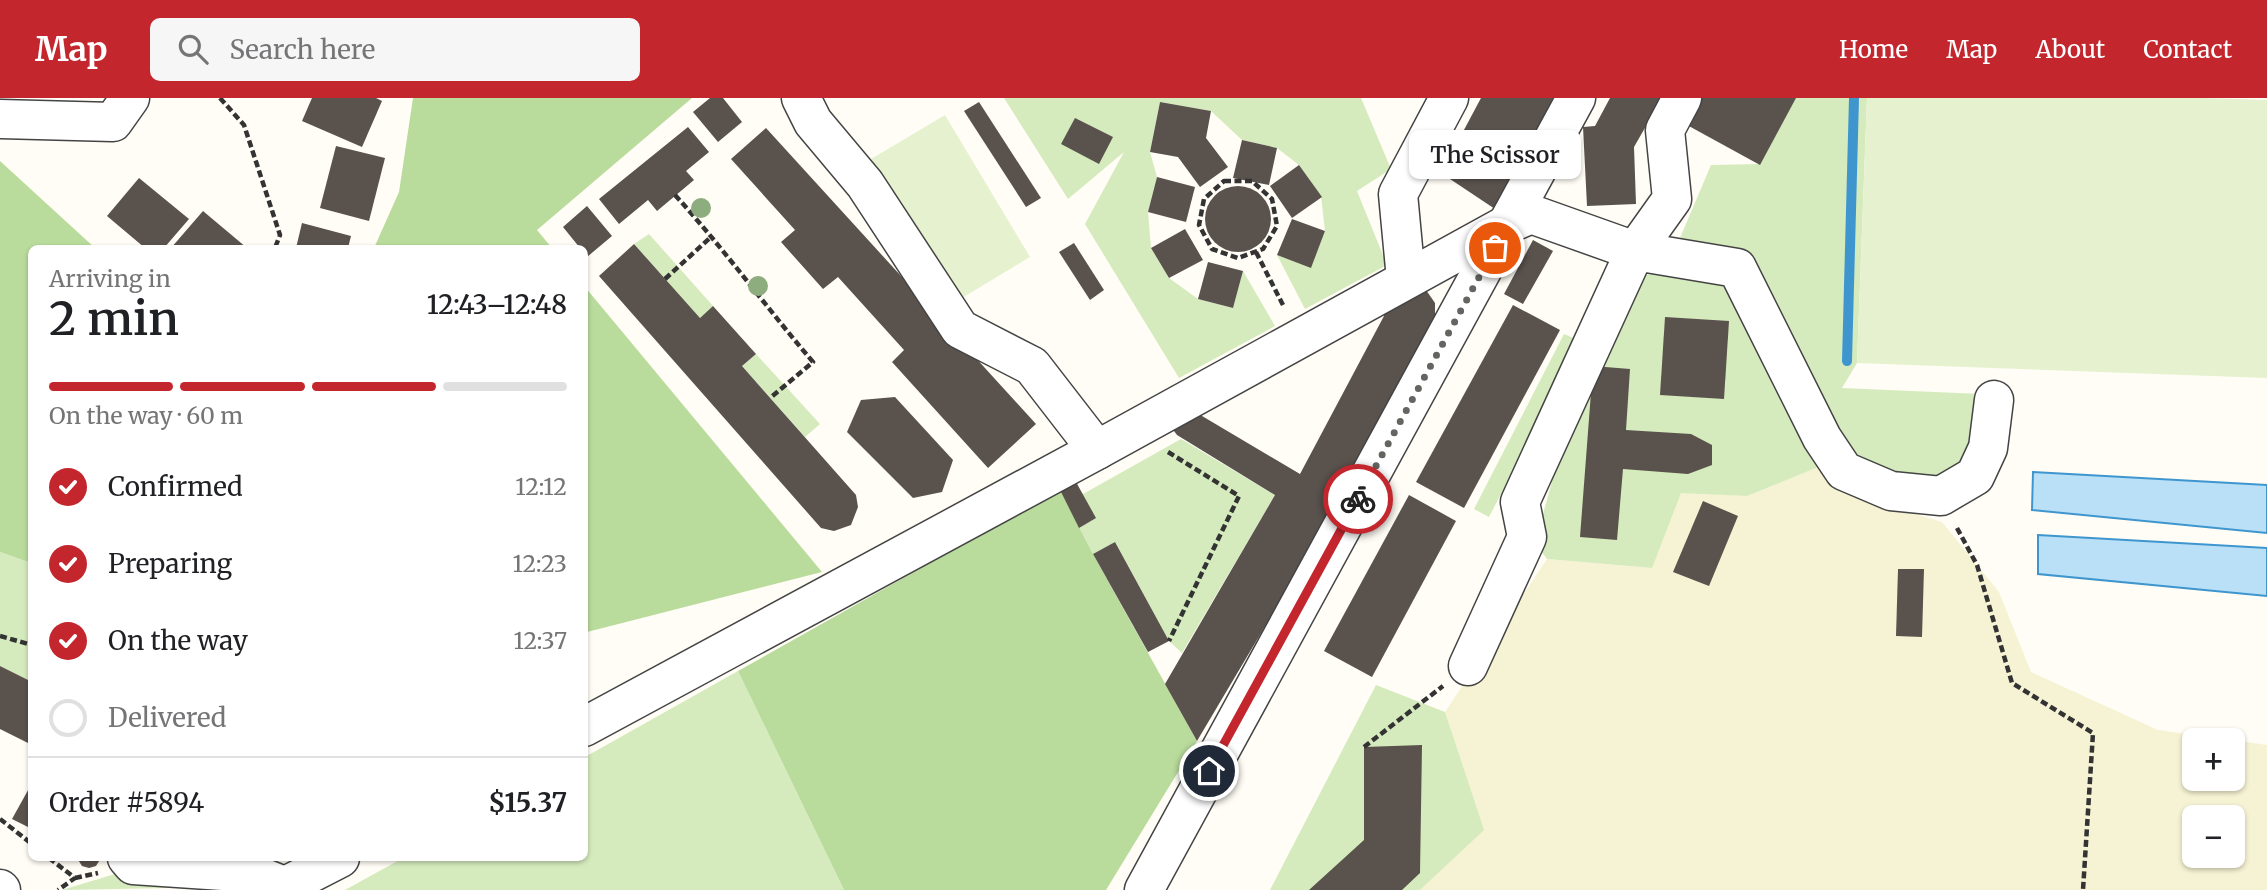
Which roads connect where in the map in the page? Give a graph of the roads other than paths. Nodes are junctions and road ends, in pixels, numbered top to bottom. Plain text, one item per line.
1 (130, 98) edge
2 (801, 98) edge
3 (1449, 98) edge
4 (1576, 98) edge
5 (1682, 98) edge
6 (0, 119) edge
7 (1508, 224) junction
8 (1635, 251) junction
9 (1406, 279) junction
10 (1994, 400) dead end
11 (1097, 450) junction
12 (1468, 666) road end
13 (588, 725) edge
14 (130, 861) edge
15 (334, 861) edge
16 (281, 888) edge
17 (1144, 890) edge

1 - 6 street
2 - 11 street
3 - 9 street
4 - 7 street
5 - 8 street
7 - 8 street
7 - 9 street
7 - 17 street
8 - 10 street
8 - 12 street
9 - 11 street
11 - 13 street
14 - 16 street
15 - 16 street

